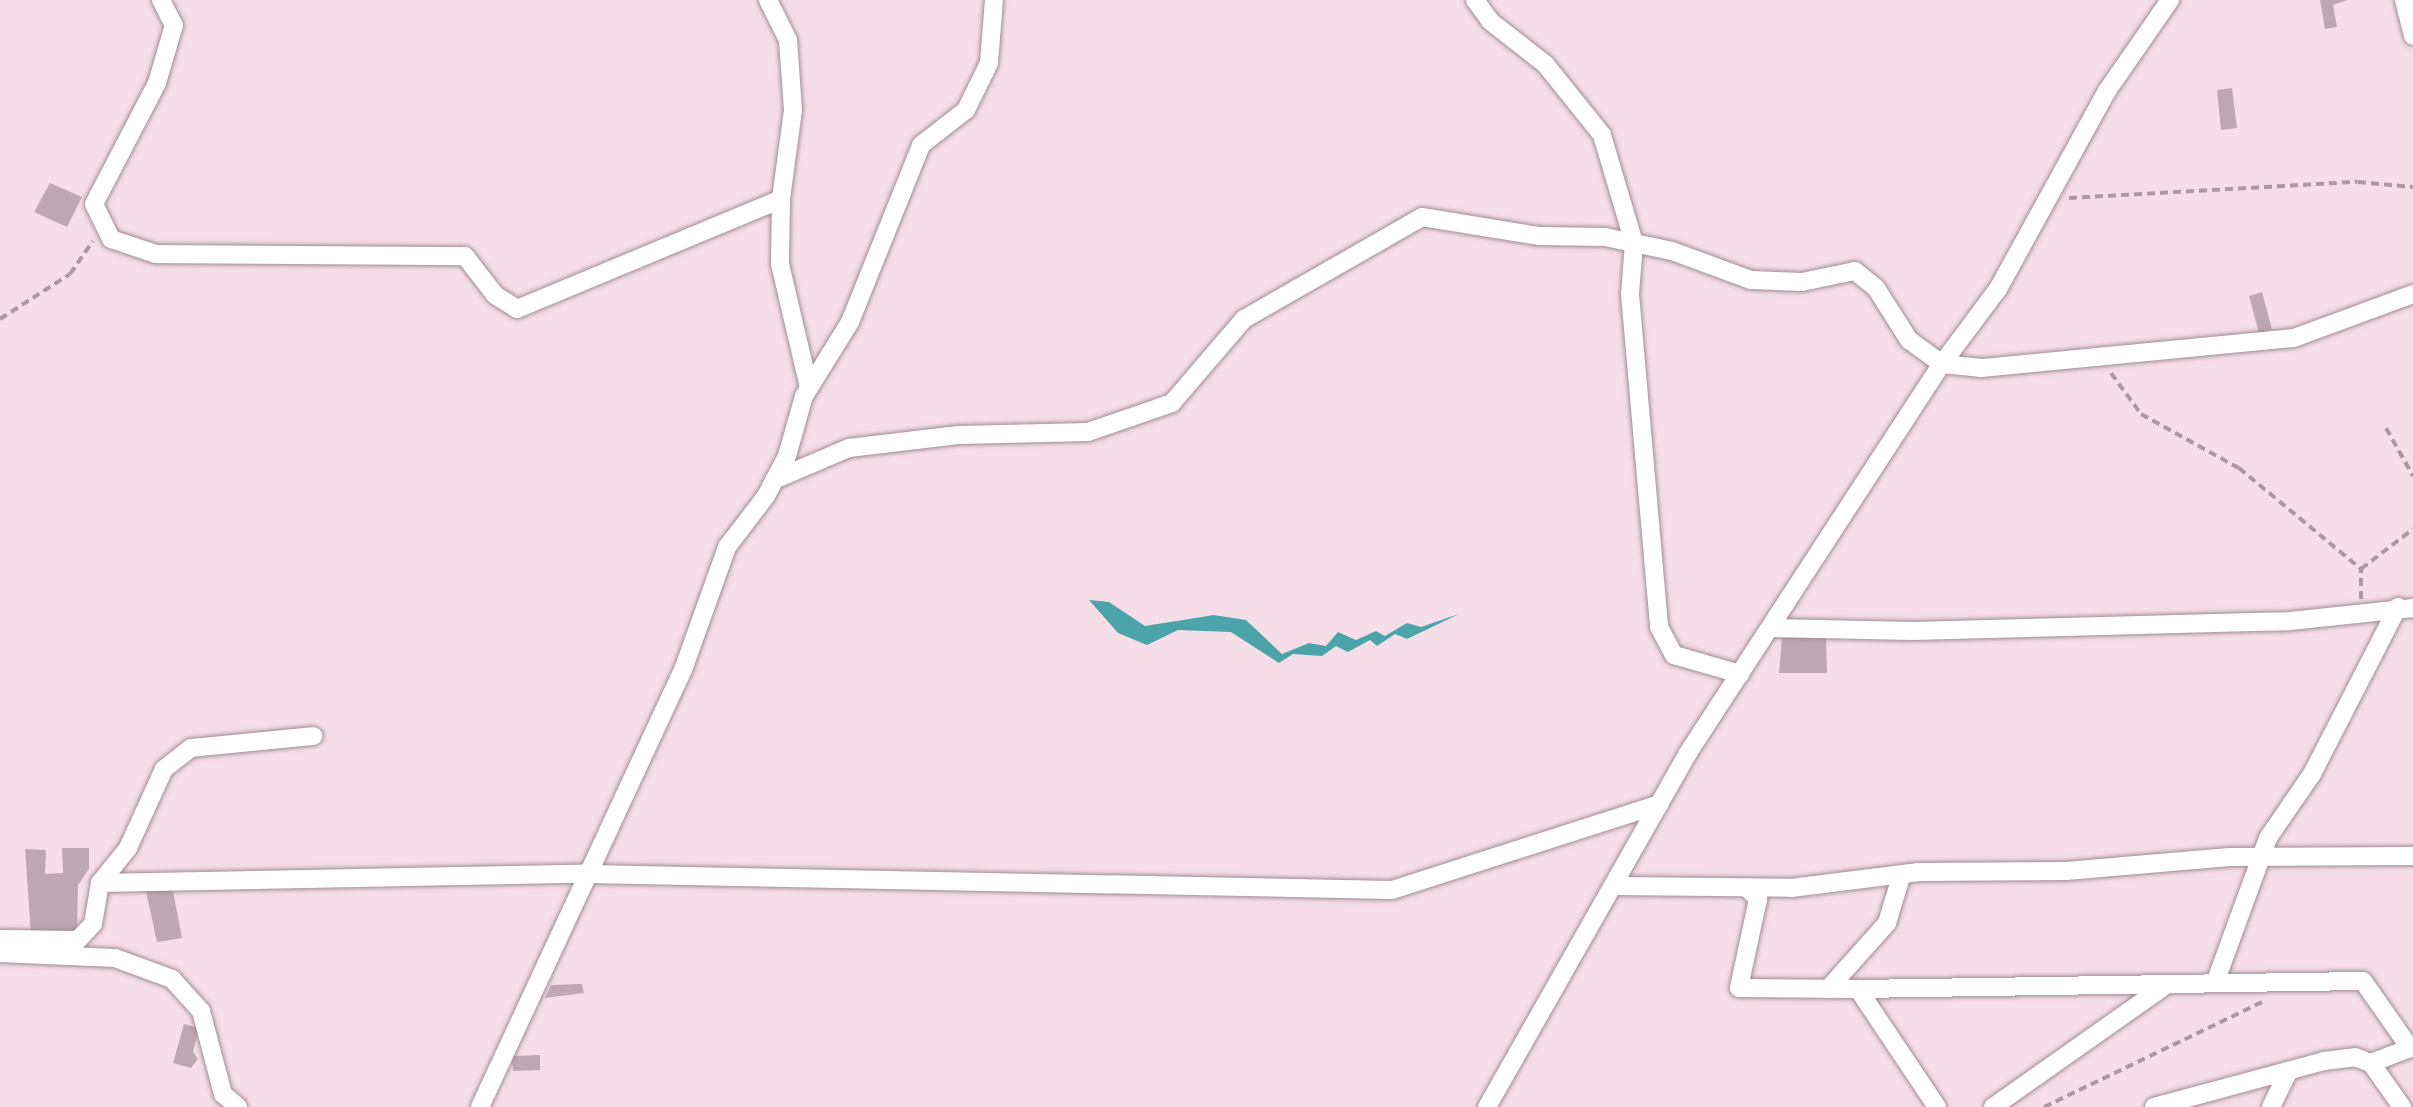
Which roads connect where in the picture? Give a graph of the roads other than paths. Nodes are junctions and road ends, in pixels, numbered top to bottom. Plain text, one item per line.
1 (161, 0) edge
2 (768, 0) edge
3 (994, 0) edge
4 (1475, 0) edge
5 (2170, 0) edge
6 (2404, 0) edge
7 (2413, 36) edge
8 (780, 199) junction
9 (1634, 243) junction
10 (2413, 294) edge
11 (1942, 364) junction
12 (809, 388) junction
13 (774, 480) junction
14 (2405, 608) edge
15 (1770, 628) junction
16 (1740, 674) junction
17 (313, 736) dead end
18 (1660, 804) junction
19 (2262, 856) junction
20 (2413, 856) edge
21 (588, 874) junction
22 (1902, 874) junction
23 (100, 882) junction
24 (1614, 886) junction
25 (1747, 888) junction
26 (0, 939) edge
27 (0, 953) edge
28 (2167, 984) junction
29 (2215, 984) junction
30 (1828, 989) junction
31 (1858, 989) junction
32 (2411, 1048) edge
33 (2371, 1063) junction
34 (2288, 1072) junction
35 (238, 1107) edge
36 (480, 1107) edge
37 (1487, 1107) edge
38 (1937, 1107) edge
39 (1993, 1107) edge
40 (2154, 1107) edge
41 (2270, 1107) edge
42 (2402, 1107) edge

1 - 8 street
2 - 8 street
3 - 12 street
4 - 9 street
5 - 11 street
6 - 7 street
8 - 12 street
9 - 11 street
9 - 13 street
9 - 16 street
10 - 11 street
11 - 15 street
12 - 13 street
13 - 21 street
14 - 15 street
14 - 19 street
15 - 16 street
16 - 18 street
17 - 23 street
18 - 21 street
18 - 24 street
19 - 20 street
19 - 22 street
19 - 29 street
21 - 23 street
21 - 36 street
22 - 25 street
22 - 30 street
23 - 26 street
24 - 25 street
24 - 37 street
25 - 30 street
27 - 35 street
28 - 29 street
28 - 31 street
28 - 39 street
29 - 32 street
30 - 31 street
31 - 38 street
32 - 33 street
33 - 34 street
33 - 42 street
34 - 40 street
34 - 41 street

